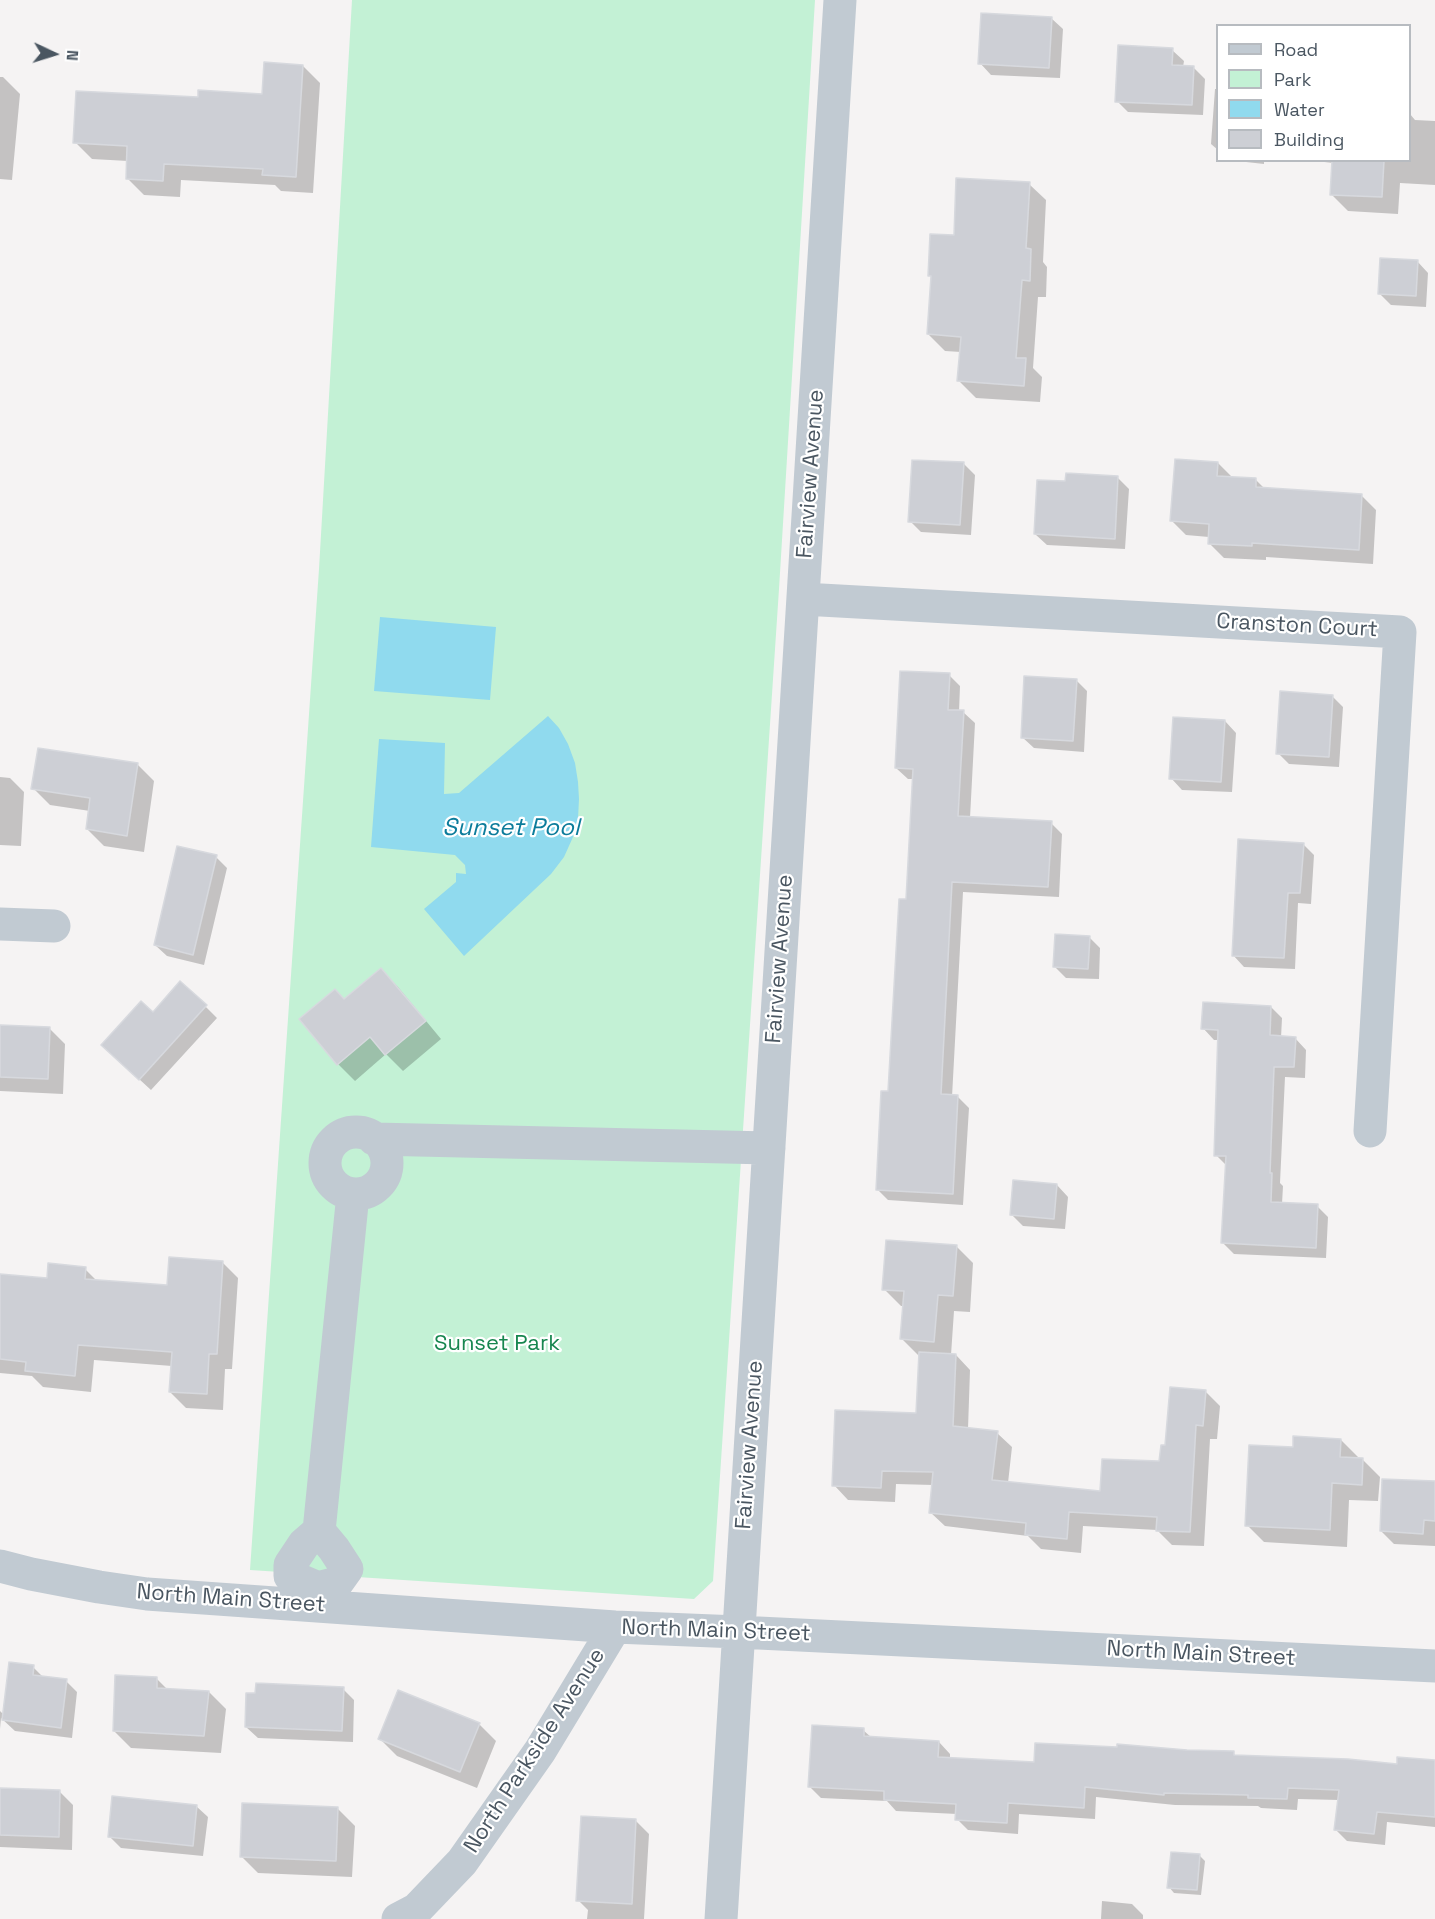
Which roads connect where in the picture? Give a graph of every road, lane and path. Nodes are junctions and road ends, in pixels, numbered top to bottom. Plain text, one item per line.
1 (840, 0) edge
2 (803, 599) junction
3 (0, 924) edge
4 (54, 927) dead end
5 (1370, 1131) dead end
6 (374, 1139) junction
7 (769, 1148) junction
8 (353, 1194) junction
9 (0, 1566) edge
10 (318, 1597) junction
11 (615, 1627) junction
12 (738, 1632) junction
13 (1435, 1666) edge
14 (398, 1919) edge
15 (721, 1919) edge

1 - 2 street, Fairview Avenue
2 - 5 street, Cranston Court
2 - 7 street, Fairview Avenue
3 - 4 street
6 - 7 street
6 - 8 street
6 - 8 street
7 - 12 street, Fairview Avenue
8 - 10 street
9 - 10 street, North Main Street
10 - 11 street, North Main Street
11 - 12 street, North Main Street
11 - 14 street, North Parkside Avenue
12 - 13 street, North Main Street
12 - 15 street, Fairview Avenue

